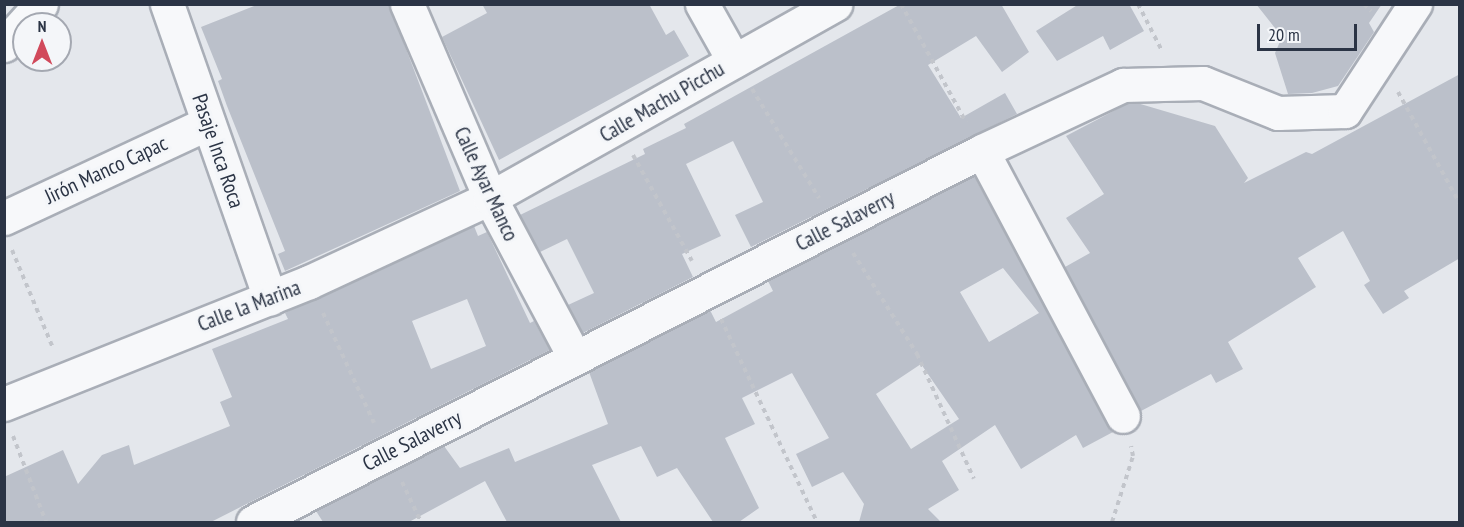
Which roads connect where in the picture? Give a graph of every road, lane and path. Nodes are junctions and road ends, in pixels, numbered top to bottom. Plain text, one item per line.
1 (41, 4) edge
2 (167, 4) edge
3 (407, 4) edge
4 (702, 4) edge
5 (835, 4) edge
6 (901, 4) edge
7 (1138, 4) edge
8 (1415, 4) edge
9 (4, 45) edge
10 (734, 61) junction
11 (1183, 83) junction
12 (1395, 86) dead end
13 (208, 123) junction
14 (982, 151) junction
15 (489, 198) junction
16 (1460, 204) edge
17 (836, 225) junction
18 (7, 230) edge
19 (309, 282) junction
20 (270, 298) junction
21 (575, 358) junction
22 (67, 380) junction
23 (7, 414) edge
24 (1123, 416) joint
25 (388, 454) junction
26 (974, 479) dead end
27 (46, 522) edge
28 (253, 522) edge
29 (421, 522) edge
30 (1112, 522) edge

1 - 9 street
2 - 13 street, Pasaje Inca Roca
3 - 15 street, Calle Ayar Manco
4 - 10 street
5 - 10 street, Calle Machu Picchu
6 - 14 path
7 - 11 path
8 - 11 street, Calle Salaverry
10 - 15 street, Calle Machu Picchu
10 - 17 path
11 - 14 street, Calle Salaverry
12 - 16 path
13 - 18 street, Jirón Manco Capac
13 - 20 street, Pasaje Inca Roca
14 - 17 street, Calle Salaverry
14 - 24 street
15 - 19 street, Calle la Marina
15 - 21 street, Calle Ayar Manco
17 - 21 street, Calle Salaverry
17 - 26 path
18 - 22 path
19 - 20 street, Calle la Marina
19 - 25 path
20 - 22 street, Calle la Marina
21 - 25 street, Calle Salaverry
22 - 23 street, Calle la Marina
23 - 27 path
24 - 30 path
25 - 28 street, Calle Salaverry
25 - 29 path

